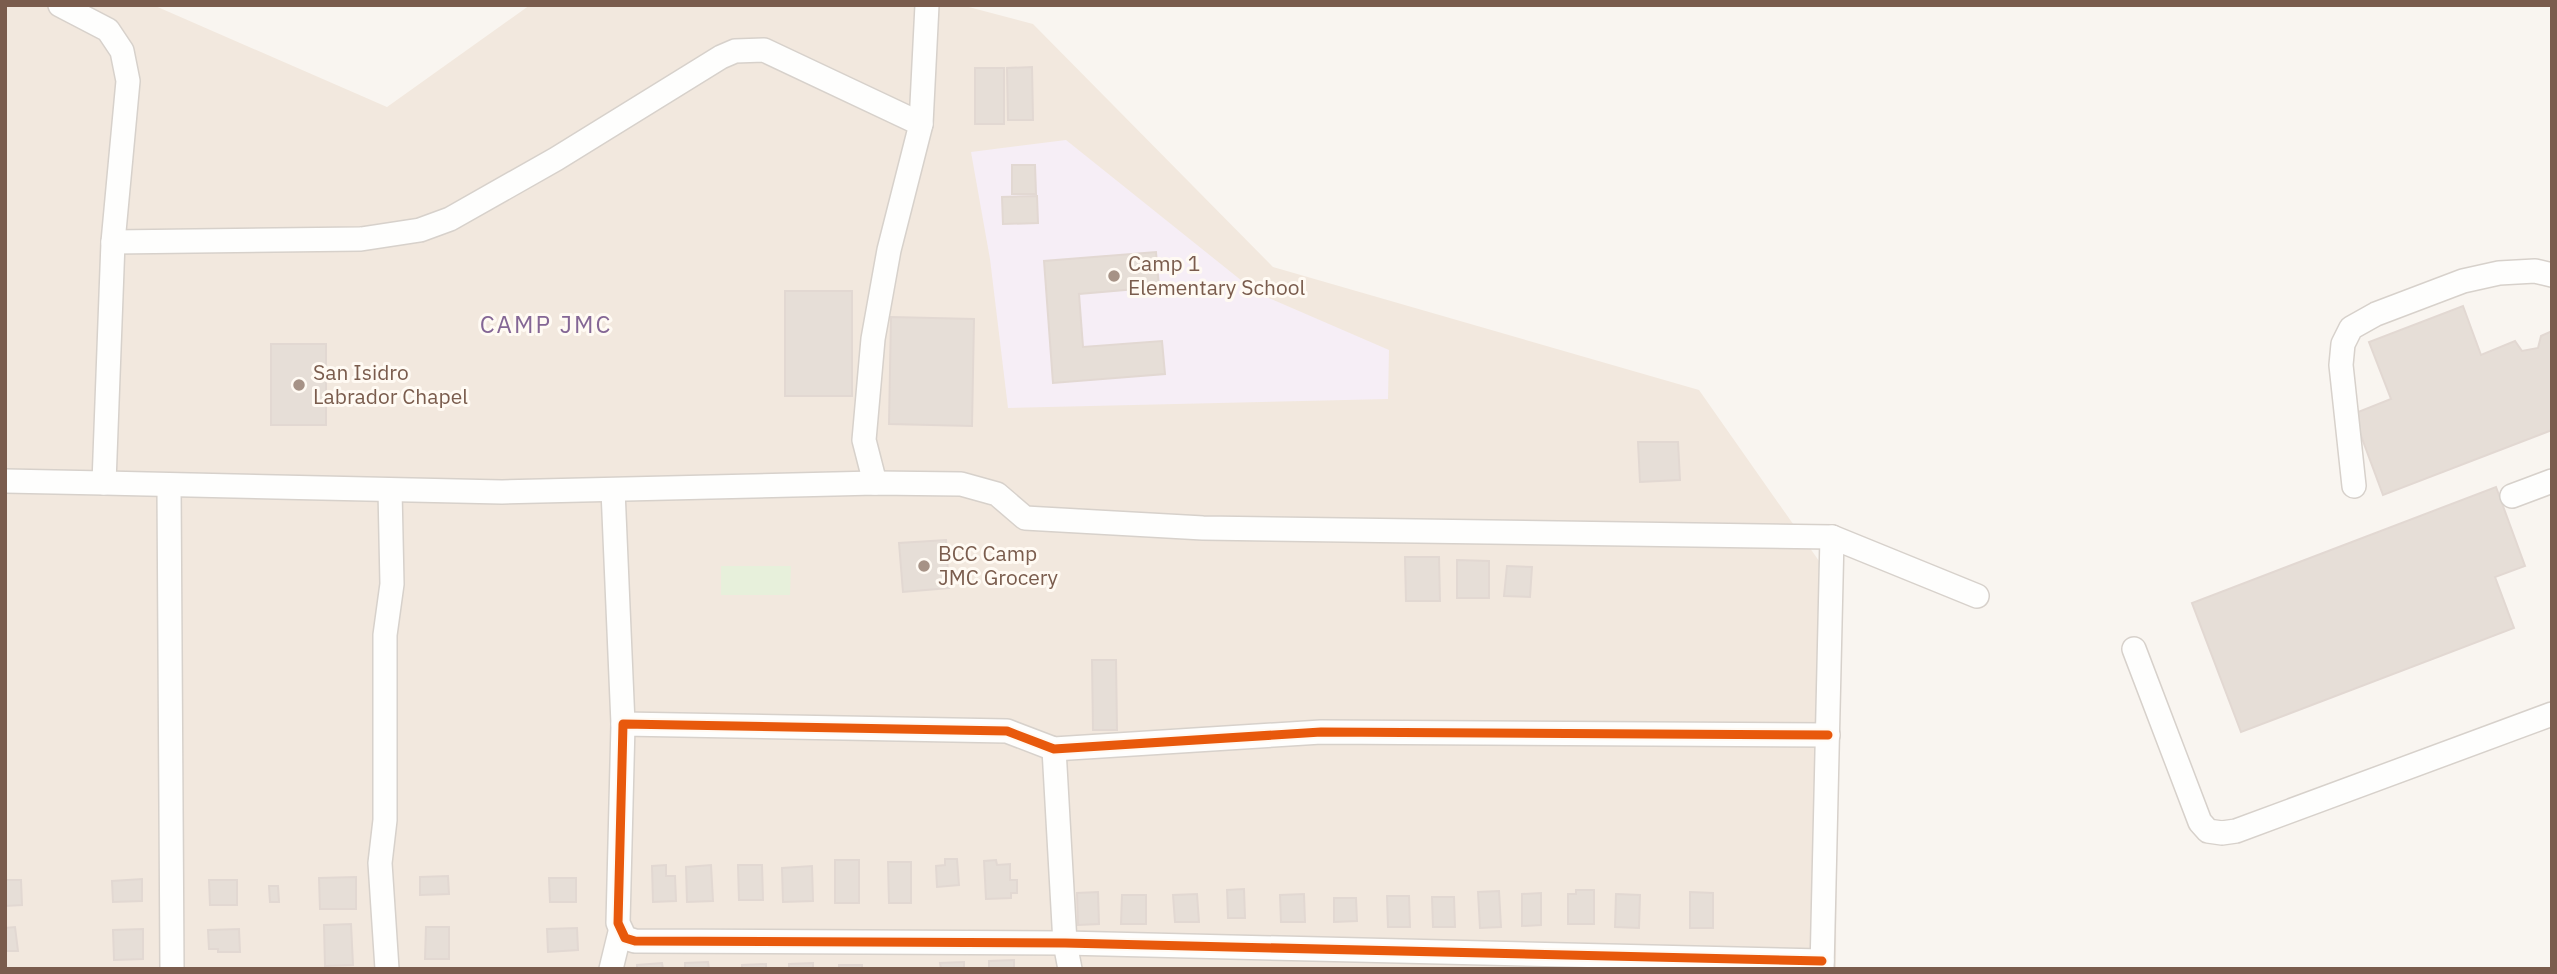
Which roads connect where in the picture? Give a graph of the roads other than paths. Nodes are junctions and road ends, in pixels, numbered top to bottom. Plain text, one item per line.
1 (60, 5) edge
2 (927, 5) edge
3 (921, 124) junction
4 (113, 242) junction
5 (2552, 275) edge
6 (5, 481) edge
7 (2552, 481) edge
8 (104, 483) junction
9 (875, 483) junction
10 (169, 485) junction
11 (2354, 486) dead end
12 (390, 489) junction
13 (612, 490) junction
14 (2512, 496) dead end
15 (1832, 537) junction
16 (1977, 596) dead end
17 (2134, 649) dead end
18 (2552, 714) edge
19 (623, 724) junction
20 (1828, 735) junction
21 (1054, 749) junction
22 (620, 932) junction
23 (1065, 943) junction
24 (1822, 965) edge
25 (172, 969) edge
26 (387, 969) edge
27 (611, 969) edge
28 (1070, 969) edge

1 - 4 street
2 - 3 street
3 - 4 street
3 - 9 street
4 - 8 street
5 - 11 street
6 - 8 street
7 - 14 street
8 - 10 street
9 - 13 street
9 - 15 street
10 - 12 street
10 - 25 street
12 - 13 street
12 - 26 street
13 - 19 street
15 - 16 street
15 - 20 street
17 - 18 street
19 - 21 street
19 - 22 street
20 - 21 street
20 - 24 street
21 - 23 street
22 - 23 street
22 - 27 street
23 - 24 street
23 - 28 street

